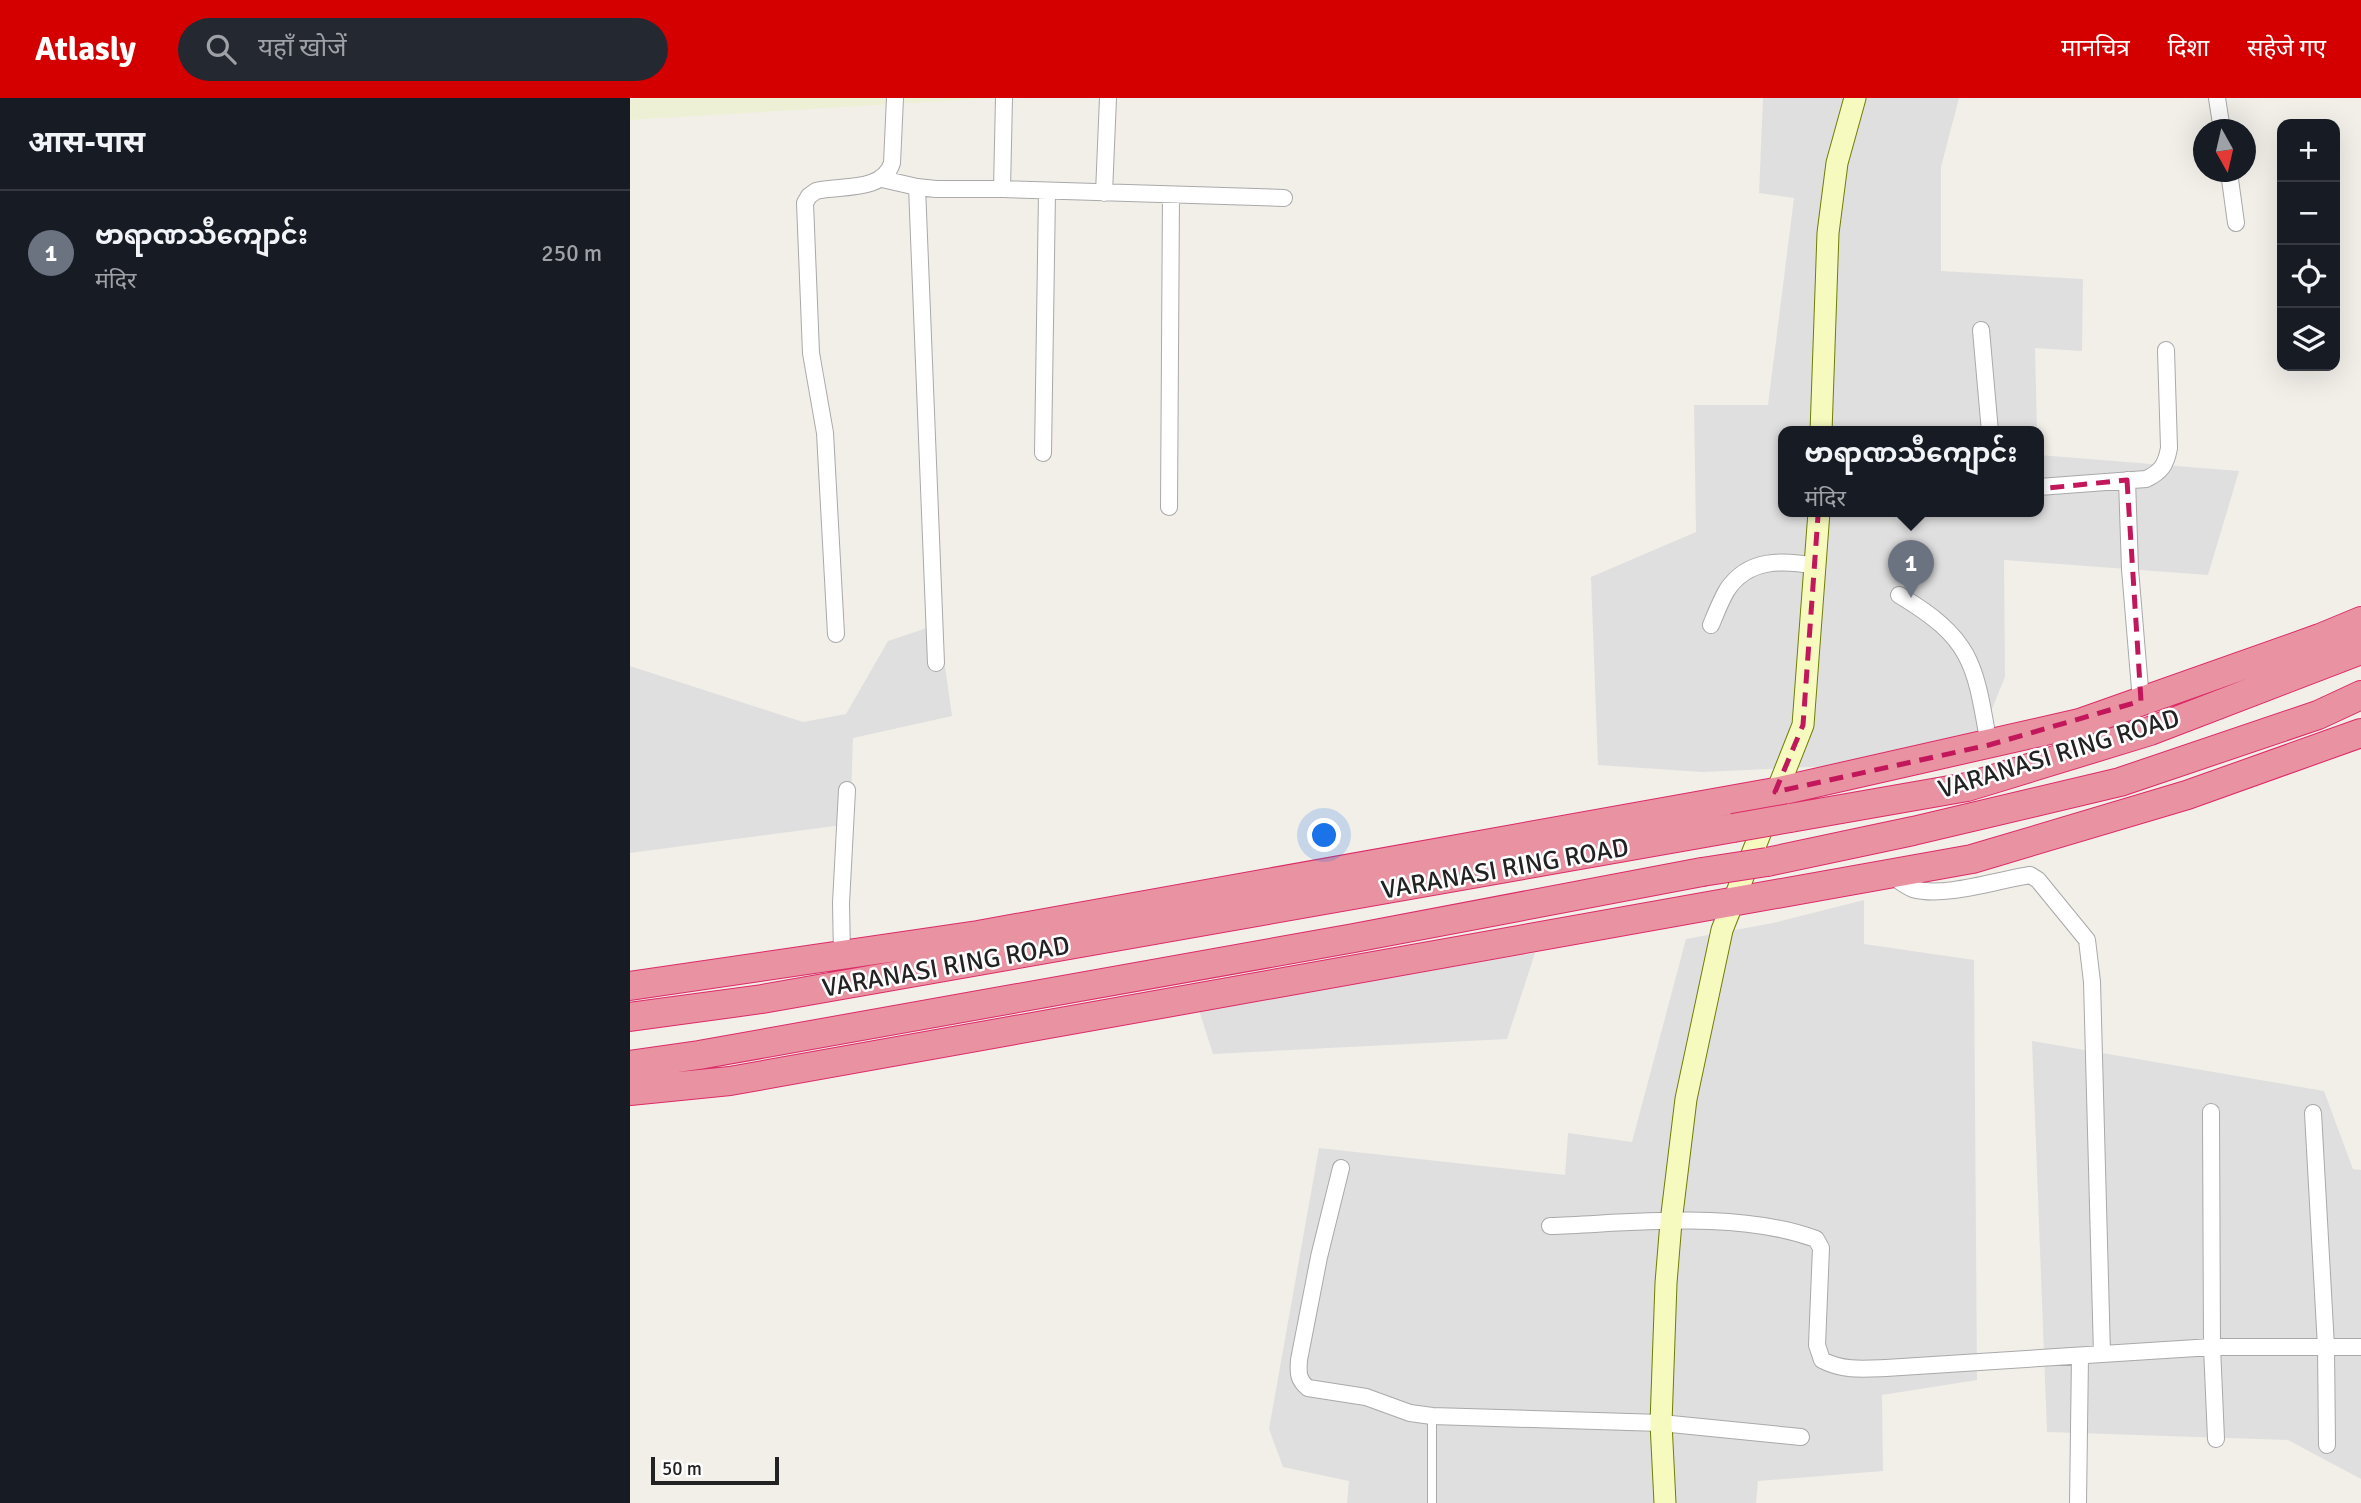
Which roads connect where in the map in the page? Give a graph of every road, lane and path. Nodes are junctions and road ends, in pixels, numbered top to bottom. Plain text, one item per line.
1 (895, 98) edge
2 (1004, 98) edge
3 (1108, 98) edge
4 (1855, 98) edge
5 (2217, 98) edge
6 (2220, 119) edge
7 (882, 179) junction
8 (2230, 182) edge
9 (917, 187) junction
10 (1002, 189) junction
11 (1046, 191) junction
12 (1104, 193) junction
13 (1171, 195) junction
14 (1284, 198) dead end
15 (2236, 223) dead end
16 (1981, 330) dead end
17 (2166, 350) dead end
18 (1821, 426) edge
19 (1989, 426) edge
20 (1043, 453) dead end
21 (2127, 480) junction
22 (2044, 487) edge
23 (1169, 506) dead end
24 (1819, 517) edge
25 (1816, 566) junction
26 (1899, 595) dead end
27 (2361, 621) edge
28 (1711, 625) dead end
29 (836, 634) dead end
30 (2361, 650) edge
31 (936, 663) dead end
32 (2361, 695) edge
33 (2141, 701) junction
34 (2361, 733) edge
35 (1989, 745) junction
36 (846, 790) dead end
37 (1775, 792) junction
38 (1889, 874) junction
39 (1732, 903) junction
40 (842, 955) junction
41 (630, 986) edge
42 (630, 1017) edge
43 (630, 1065) edge
44 (630, 1091) edge
45 (2211, 1112) dead end
46 (2313, 1113) dead end
47 (1341, 1168) dead end
48 (1671, 1222) junction
49 (1550, 1226) dead end
50 (2212, 1347) junction
51 (2326, 1347) junction
52 (2361, 1347) edge
53 (2102, 1354) junction
54 (2080, 1356) junction
55 (1432, 1416) junction
56 (1661, 1423) junction
57 (1801, 1437) dead end
58 (2216, 1438) dead end
59 (2327, 1445) dead end
60 (1432, 1503) edge
61 (1665, 1503) edge
62 (2078, 1503) edge

1 - 7 street
2 - 10 street
3 - 12 street
4 - 18 street
5 - 6 street
7 - 9 street
7 - 29 street
8 - 15 street
9 - 10 street
9 - 31 street
10 - 11 street
11 - 12 street
11 - 20 street
12 - 13 street
13 - 14 street
13 - 23 street
16 - 19 street
17 - 21 street
21 - 22 street
21 - 33 street
24 - 25 street
25 - 28 street
25 - 37 street
26 - 35 street
27 - 33 highway
30 - 42 highway, VARANASI RING ROAD, bridge
32 - 43 highway, VARANASI RING ROAD, bridge
33 - 35 highway
34 - 38 highway
35 - 37 highway
36 - 40 street
37 - 39 street
37 - 40 highway
38 - 39 highway
38 - 53 street
39 - 44 highway
39 - 48 street
40 - 41 highway
45 - 50 street
46 - 51 street
47 - 55 street
48 - 49 street
48 - 54 street
48 - 56 street
50 - 51 street
50 - 53 street
50 - 58 street
51 - 52 street
51 - 59 street
53 - 54 street
54 - 62 street
55 - 56 street
55 - 60 lane
56 - 57 street
56 - 61 street

